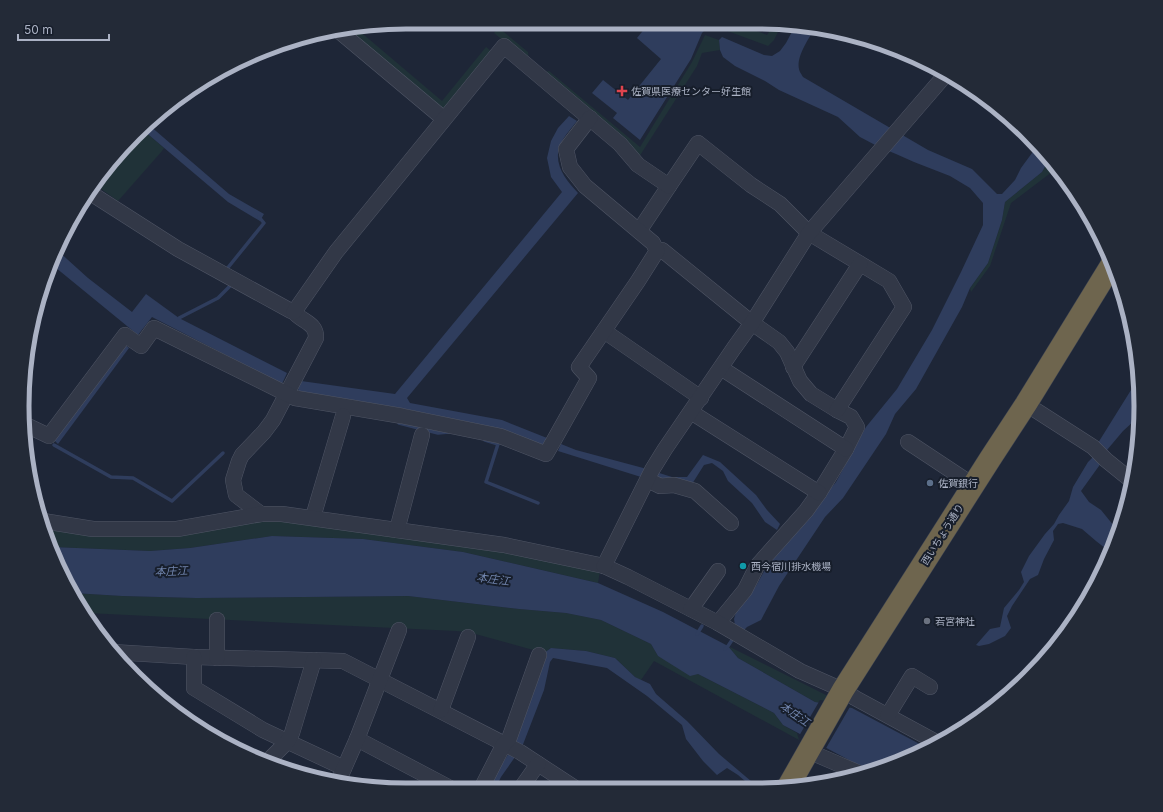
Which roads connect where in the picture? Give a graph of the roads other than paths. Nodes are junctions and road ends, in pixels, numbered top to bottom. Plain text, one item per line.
1 (343, 34) edge
2 (943, 78) edge
3 (590, 118) junction
4 (444, 119) junction
5 (669, 186) junction
6 (94, 195) edge
7 (639, 231) junction
8 (809, 233) junction
9 (656, 251) junction
10 (860, 264) junction
11 (1108, 270) edge
12 (294, 312) junction
13 (752, 323) junction
14 (604, 331) junction
15 (793, 367) junction
16 (721, 368) junction
17 (287, 395) junction
18 (701, 398) junction
19 (1026, 404) junction
20 (837, 410) junction
21 (691, 412) junction
22 (343, 416) dead end
23 (30, 427) edge
24 (422, 435) dead end
25 (908, 442) dead end
26 (846, 449) junction
27 (650, 476) junction
28 (1127, 477) edge
29 (974, 484) junction
30 (818, 493) junction
31 (261, 514) junction
32 (313, 517) junction
33 (47, 521) edge
34 (731, 523) dead end
35 (397, 530) junction
36 (604, 566) junction
37 (718, 572) dead end
38 (691, 610) junction
39 (217, 620) dead end
40 (722, 625) junction
41 (399, 630) dead end
42 (468, 637) dead end
43 (123, 655) edge
44 (539, 655) dead end
45 (194, 657) junction
46 (216, 658) junction
47 (314, 660) junction
48 (381, 680) junction
49 (930, 687) dead end
50 (843, 690) junction
51 (441, 710) junction
52 (888, 715) junction
53 (357, 739) junction
54 (932, 740) edge
55 (288, 742) junction
56 (511, 748) junction
57 (808, 751) junction
58 (271, 758) edge
59 (538, 764) junction
60 (344, 768) junction
61 (853, 770) edge
62 (340, 777) edge
63 (791, 781) edge
64 (441, 783) edge
65 (485, 783) edge
66 (525, 783) edge
67 (567, 783) edge

1 - 4 street
2 - 8 street
3 - 4 street
3 - 5 street
3 - 7 street
4 - 12 street
5 - 7 street
5 - 8 street
6 - 12 street
7 - 9 street
8 - 10 street
8 - 13 street
9 - 13 street
9 - 14 street
10 - 15 street
10 - 20 street
11 - 19 highway, 西いちょう通り
12 - 17 street
13 - 15 street
13 - 16 street
14 - 17 street
14 - 18 street
15 - 20 street
16 - 18 street
16 - 26 street
17 - 23 street
17 - 31 street
18 - 21 street
19 - 28 street
19 - 29 highway, 西いちょう通り
20 - 26 street
21 - 27 street
21 - 30 street
22 - 32 street
24 - 35 street
25 - 29 street
26 - 30 street
27 - 34 street
27 - 36 street
29 - 50 highway, 西いちょう通り
30 - 40 street
31 - 32 street
31 - 33 street
32 - 35 street
35 - 36 street
36 - 38 street
37 - 38 street
38 - 40 street
39 - 46 street
40 - 50 street
41 - 48 street
42 - 51 street
43 - 45 street
44 - 56 street
45 - 46 street
45 - 55 street
46 - 47 street
47 - 48 street
47 - 55 street
48 - 51 street
48 - 53 street
49 - 52 street
50 - 52 street
50 - 57 highway, 西いちょう通り
51 - 56 street
52 - 54 street
53 - 60 street
53 - 64 street
55 - 58 street
55 - 60 street
56 - 59 street
56 - 65 street
57 - 61 street
57 - 63 highway, 西いちょう通り
59 - 66 street
59 - 67 street
60 - 62 street

